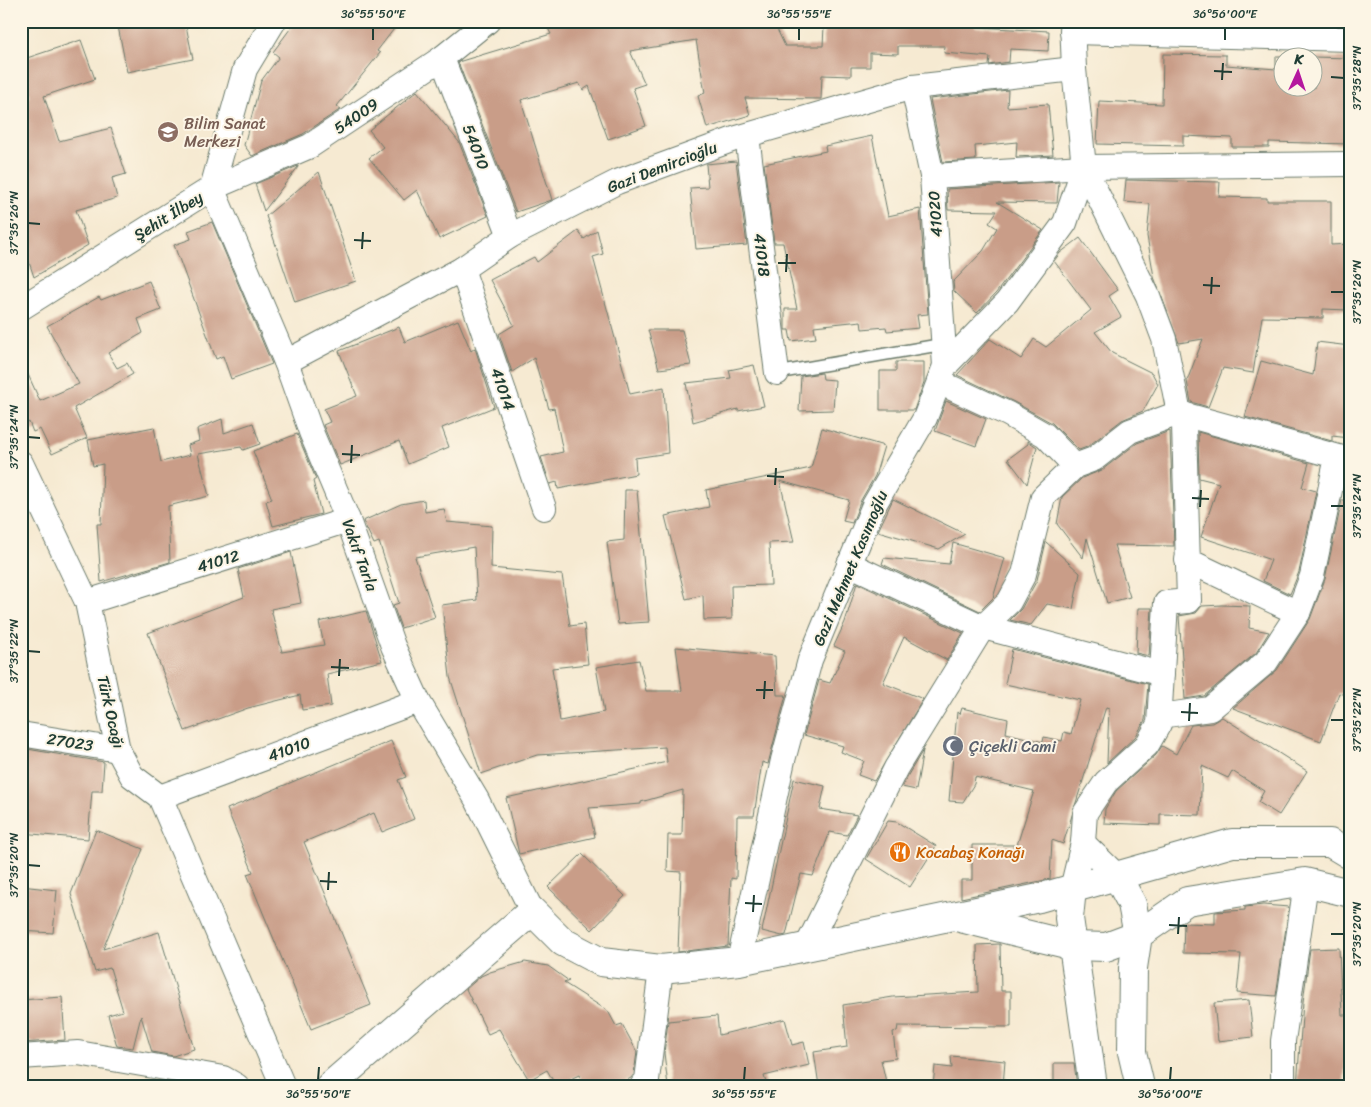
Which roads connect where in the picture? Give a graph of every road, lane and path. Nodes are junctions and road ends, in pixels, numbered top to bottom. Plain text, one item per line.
1 (274, 21) edge
2 (488, 21) edge
3 (1072, 27) edge
4 (1181, 28) edge
5 (1350, 39) edge
6 (442, 58) junction
7 (1074, 69) junction
8 (914, 87) junction
9 (746, 136) junction
10 (1350, 164) edge
11 (1084, 167) junction
12 (932, 176) junction
13 (212, 188) junction
14 (510, 236) junction
15 (462, 269) junction
16 (21, 308) edge
17 (286, 362) junction
18 (942, 364) junction
19 (777, 373) joint
20 (1179, 413) junction
21 (1343, 458) edge
22 (21, 463) edge
23 (1075, 466) junction
24 (544, 508) dead end
25 (348, 520) junction
26 (1187, 560) junction
27 (849, 564) junction
28 (87, 602) junction
29 (1298, 613) junction
30 (983, 627) junction
31 (1162, 674) junction
32 (418, 701) junction
33 (1160, 716) junction
34 (21, 734) edge
35 (118, 750) junction
36 (160, 797) junction
37 (1083, 843) junction
38 (1350, 855) edge
39 (1117, 876) junction
40 (1306, 883) junction
41 (1072, 889) junction
42 (1350, 892) edge
43 (532, 911) junction
44 (953, 917) junction
45 (1138, 936) junction
46 (1074, 946) junction
47 (806, 948) junction
48 (739, 961) junction
49 (661, 970) junction
50 (21, 1057) edge
51 (237, 1086) edge
52 (283, 1086) edge
53 (330, 1086) edge
54 (642, 1086) edge
55 (1093, 1086) edge
56 (1140, 1086) edge
57 (1283, 1086) edge

1 - 13 street, Şehit İlbey
2 - 6 street, 54009
3 - 4 street
3 - 7 street
4 - 5 street
6 - 13 street, 54009
6 - 14 street, 54010
7 - 8 street, Gazi Demircioğlu
7 - 11 street
8 - 9 street, Gazi Demircioğlu
8 - 12 street, 41020
9 - 14 street, Gazi Demircioğlu
9 - 19 street, 41018
10 - 11 street
11 - 12 street
11 - 18 street, Gazi Mehmet Kasımoğlu
11 - 20 street
12 - 18 street, 41020
13 - 16 street, Şehit İlbey
13 - 17 street, Vakıf Tarla
14 - 15 street, Gazi Demircioğlu
15 - 17 street, Gazi Demircioğlu
15 - 24 street, 41014
17 - 25 street, Vakıf Tarla
18 - 19 lane
18 - 23 street
18 - 27 street, Gazi Mehmet Kasımoğlu
20 - 21 street
20 - 23 street
20 - 26 street
21 - 29 street
22 - 28 street, Türk Ocağı
23 - 30 street
25 - 28 street, 41012
25 - 32 street, Vakıf Tarla
26 - 29 street
26 - 31 street
27 - 30 street
27 - 48 street, Gazi Mehmet Kasımoğlu
28 - 35 street, Türk Ocağı
29 - 33 street
30 - 31 street
30 - 47 street
31 - 33 street
32 - 36 street, 41010
32 - 43 street, Vakıf Tarla
33 - 37 street
34 - 35 street, 27023
35 - 36 street, Türk Ocağı
36 - 52 street
37 - 39 street
37 - 41 street
38 - 39 main road
39 - 41 main road
39 - 45 main road
40 - 42 main road
40 - 45 main road
40 - 57 street
41 - 44 main road
41 - 46 main road
43 - 49 main road
43 - 53 main road
44 - 46 main road
44 - 47 main road
45 - 46 main road
45 - 56 main road
46 - 55 main road
47 - 48 main road
48 - 49 main road
49 - 54 street
50 - 51 street

